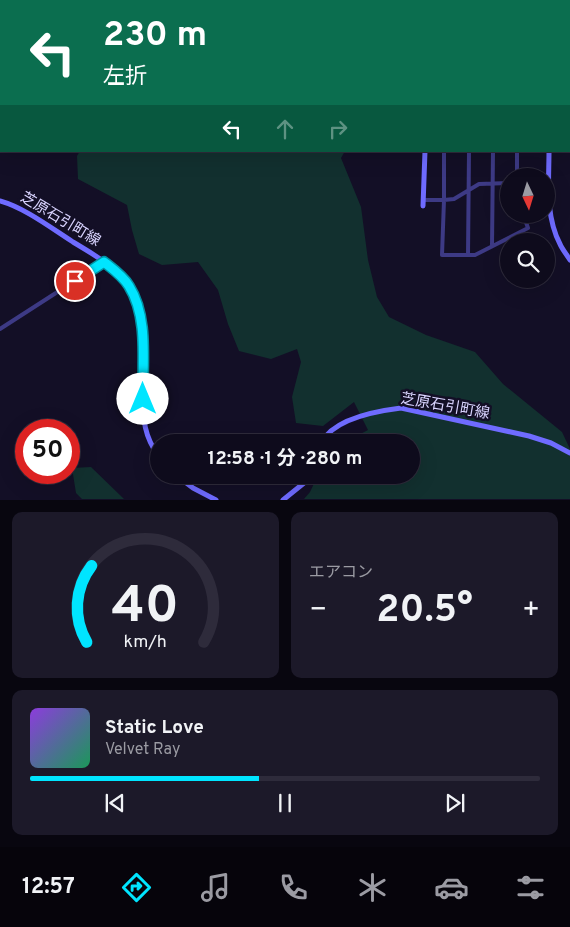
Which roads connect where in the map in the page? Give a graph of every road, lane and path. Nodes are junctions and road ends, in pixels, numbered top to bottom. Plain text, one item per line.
1 (570, 0) edge
2 (570, 12) edge
3 (424, 152) edge
4 (444, 152) edge
5 (469, 152) edge
6 (493, 152) edge
7 (517, 152) edge
8 (550, 152) edge
9 (517, 168) edge
10 (493, 183) junction
11 (500, 183) edge
12 (469, 190) junction
13 (444, 200) junction
14 (0, 201) edge
15 (423, 203) joint
16 (526, 223) edge
17 (492, 246) junction
18 (468, 255) junction
19 (570, 260) edge
20 (104, 262) junction
21 (0, 330) edge
22 (328, 434) edge
23 (150, 442) edge
24 (570, 453) edge
25 (188, 484) edge
26 (303, 484) edge
27 (216, 500) edge
28 (283, 500) edge

1 - 2 street
3 - 15 main road
4 - 13 street
5 - 12 street
6 - 10 street
7 - 9 street
8 - 19 main road
10 - 11 street
10 - 12 street
10 - 17 street
12 - 13 street
12 - 18 street
13 - 15 street
13 - 18 street
14 - 20 main road, 芝原石引町線
16 - 17 street
17 - 18 street
20 - 21 street
20 - 23 main road, 芝原石引町線
22 - 24 main road, 芝原石引町線
25 - 27 main road
26 - 28 main road

